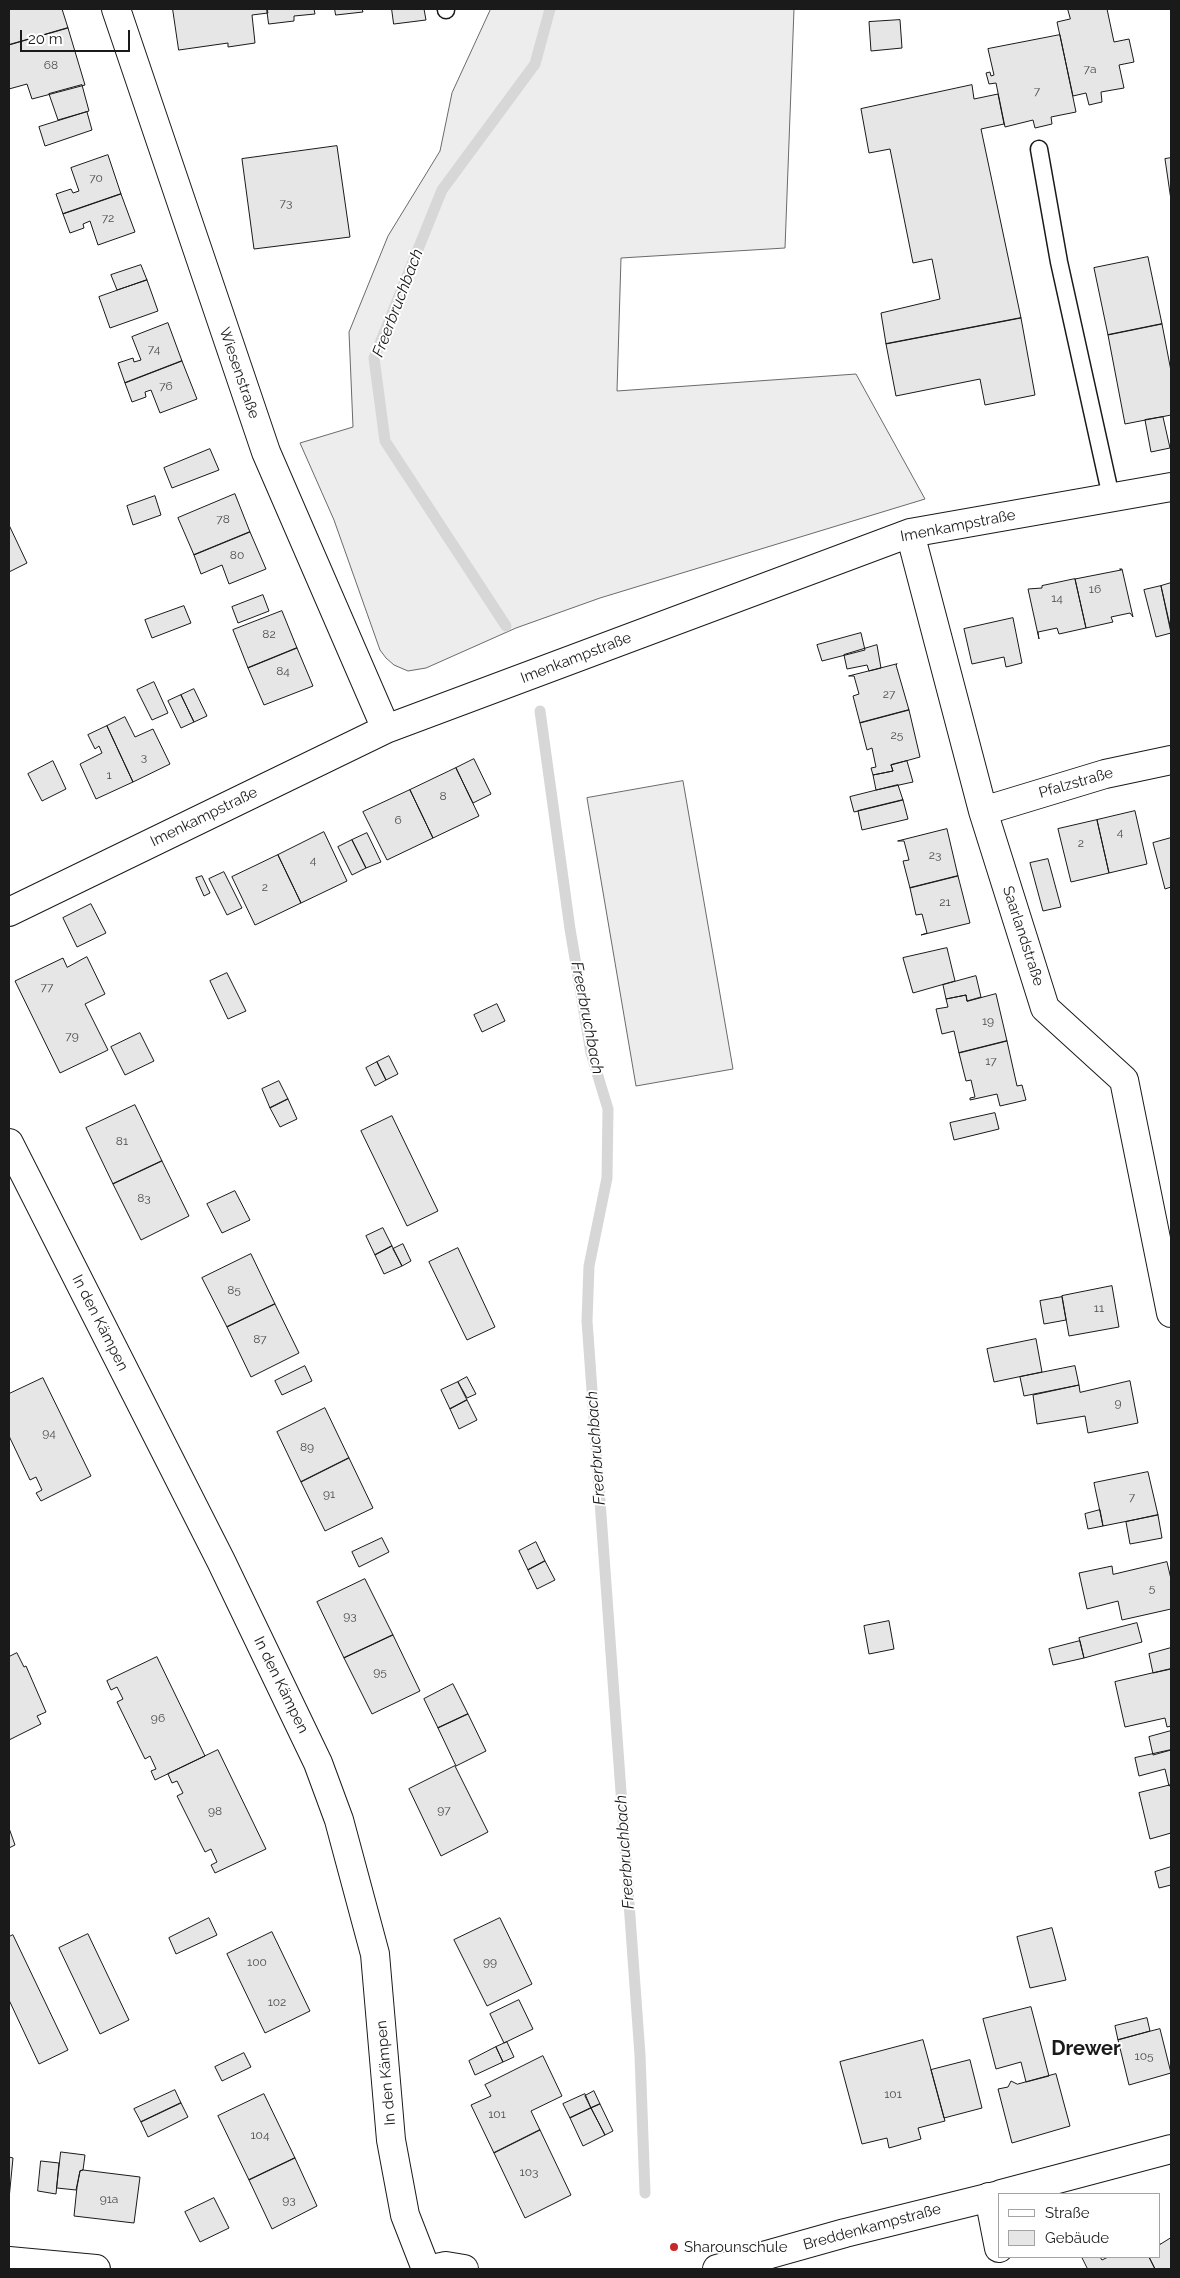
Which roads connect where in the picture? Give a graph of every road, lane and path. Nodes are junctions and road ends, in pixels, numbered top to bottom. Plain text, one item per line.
1 (116, 9) edge
2 (1039, 149) dead end
3 (1171, 487) edge
4 (1111, 497) junction
5 (910, 532) junction
6 (386, 729) junction
7 (1171, 760) edge
8 (983, 810) junction
9 (9, 912) edge
10 (9, 1143) edge
11 (1171, 1313) edge
12 (1171, 2150) edge
13 (1007, 2193) edge
14 (996, 2196) edge
15 (998, 2231) edge
16 (9, 2261) edge
17 (96, 2269) edge
18 (426, 2269) edge
19 (432, 2269) edge
20 (464, 2269) edge
21 (717, 2269) edge

1 - 6 street, Wiesenstraße
2 - 4 lane
3 - 4 street, Imenkampstraße
4 - 5 street, Imenkampstraße
5 - 6 street, Imenkampstraße
5 - 8 street, Saarlandstraße
6 - 9 street, Imenkampstraße
7 - 8 street, Pfalzstraße
8 - 11 street, Saarlandstraße
10 - 18 street, In den Kämpen
12 - 13 street, Breddenkampstraße
14 - 15 street
14 - 21 street, Breddenkampstraße
16 - 17 street
19 - 20 street

